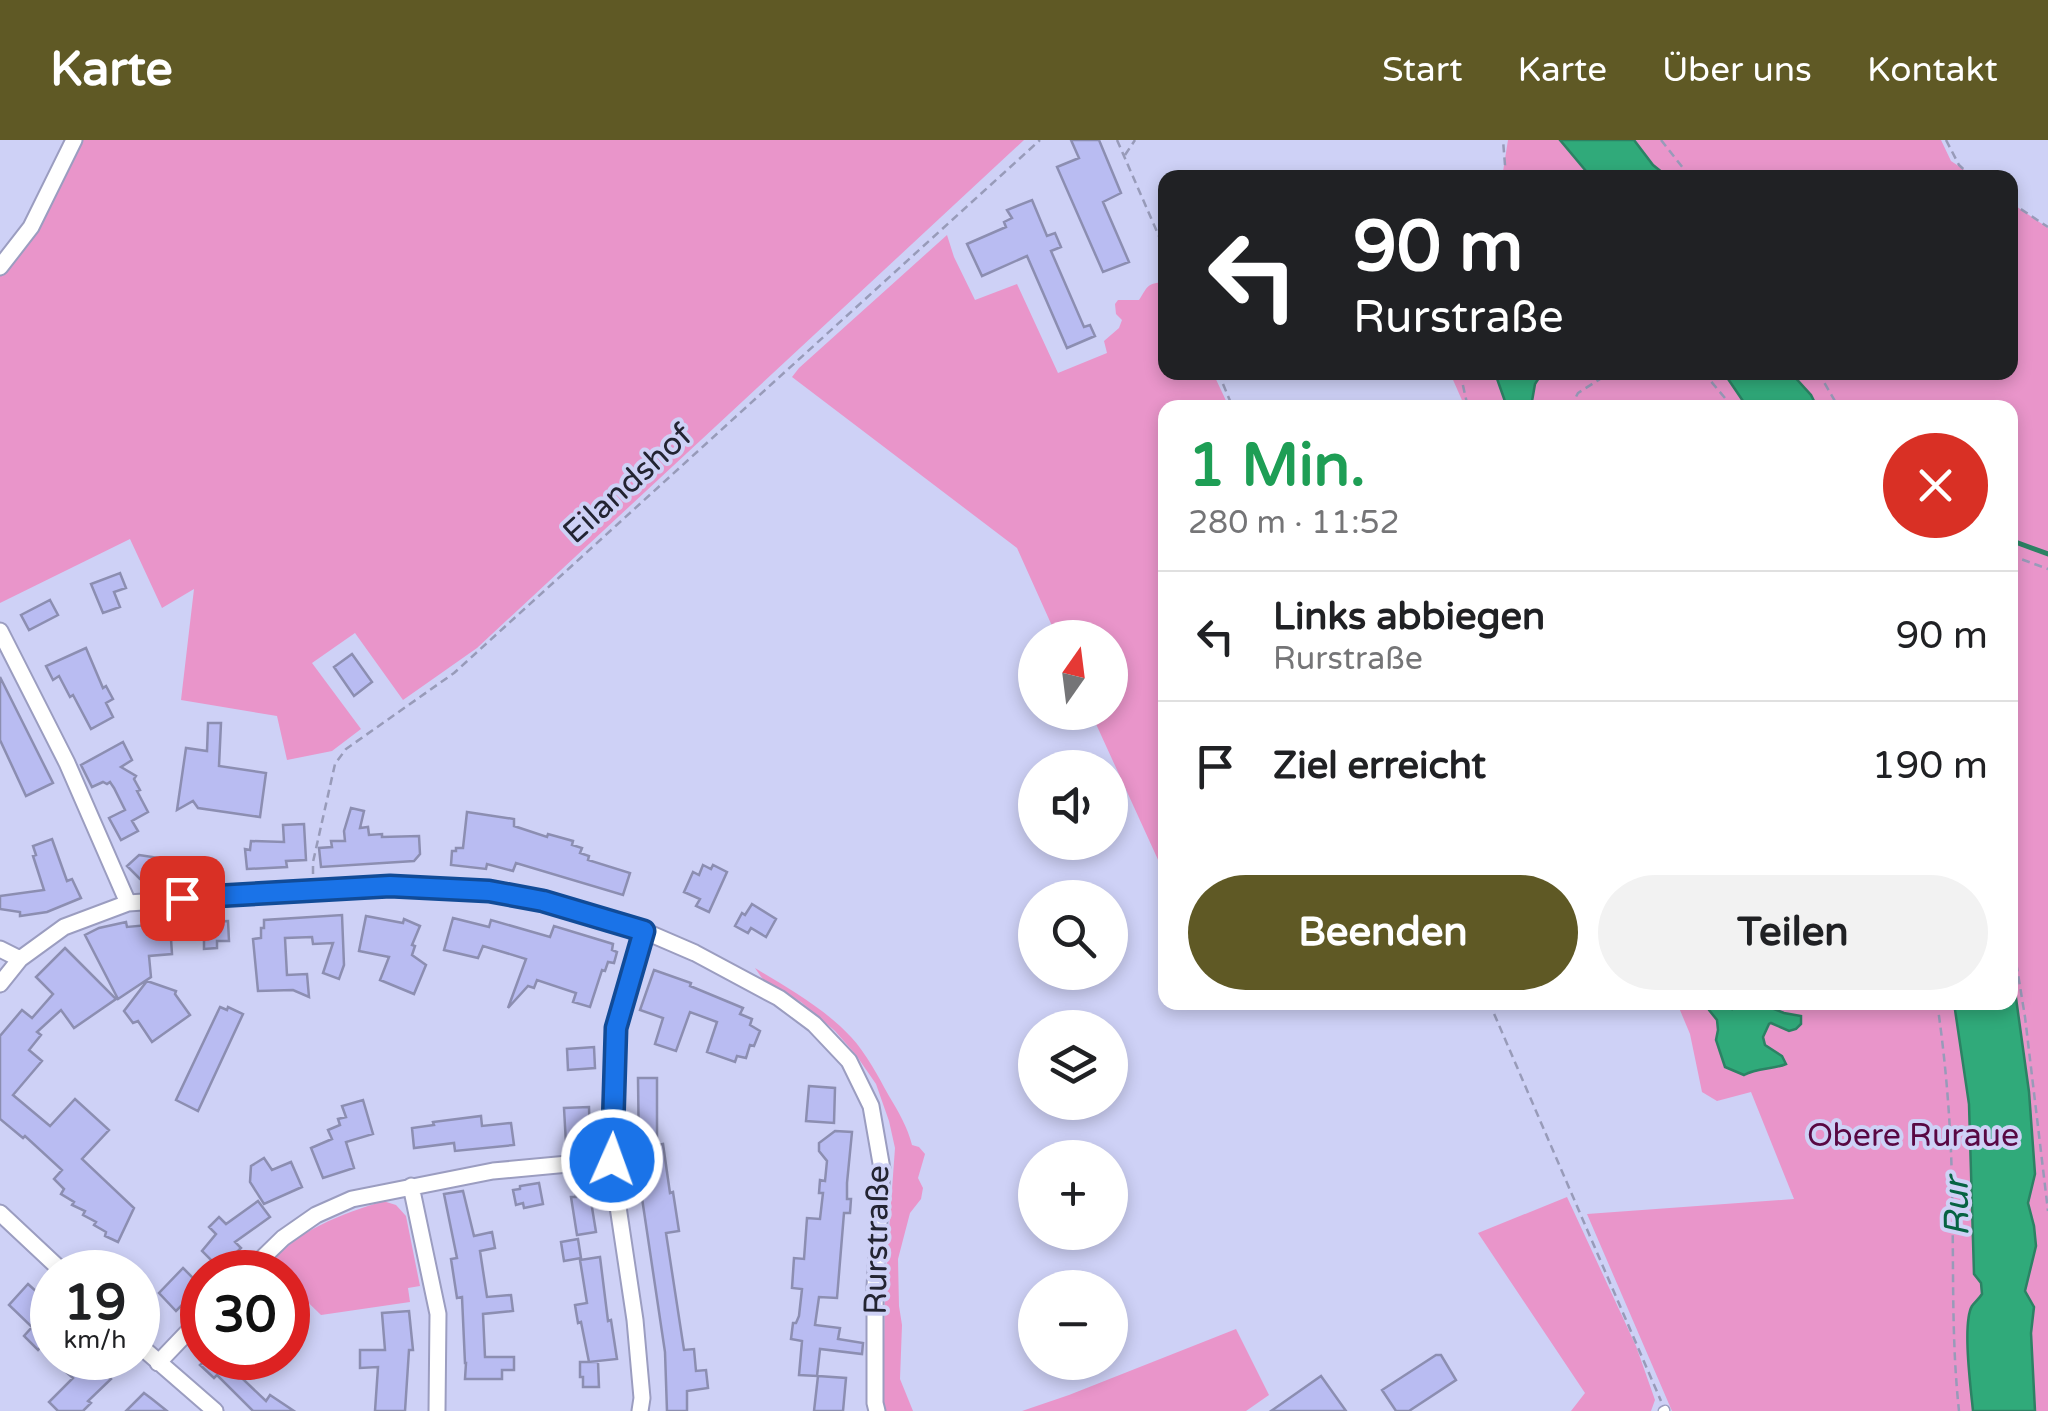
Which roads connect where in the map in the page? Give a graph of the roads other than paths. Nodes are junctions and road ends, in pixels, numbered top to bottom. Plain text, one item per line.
1 (74, 140) edge
2 (0, 267) edge
3 (0, 631) edge
4 (128, 902) junction
5 (644, 931) junction
6 (0, 949) edge
7 (20, 960) junction
8 (0, 984) edge
9 (612, 1160) junction
10 (411, 1186) junction
11 (0, 1212) edge
12 (40, 1250) edge
13 (271, 1250) edge
14 (180, 1340) edge
15 (160, 1361) edge
16 (160, 1365) edge
17 (215, 1411) edge
18 (437, 1411) edge
19 (640, 1411) edge
20 (876, 1411) edge

1 - 2 street
3 - 4 street
4 - 5 street, Rurstraße
4 - 7 street, Rurstraße
5 - 9 street
5 - 20 street, Rurstraße
6 - 7 street
7 - 8 street, Rurstraße
9 - 10 street
9 - 19 street
10 - 13 street
10 - 18 street
11 - 12 street
14 - 15 street
16 - 17 street

